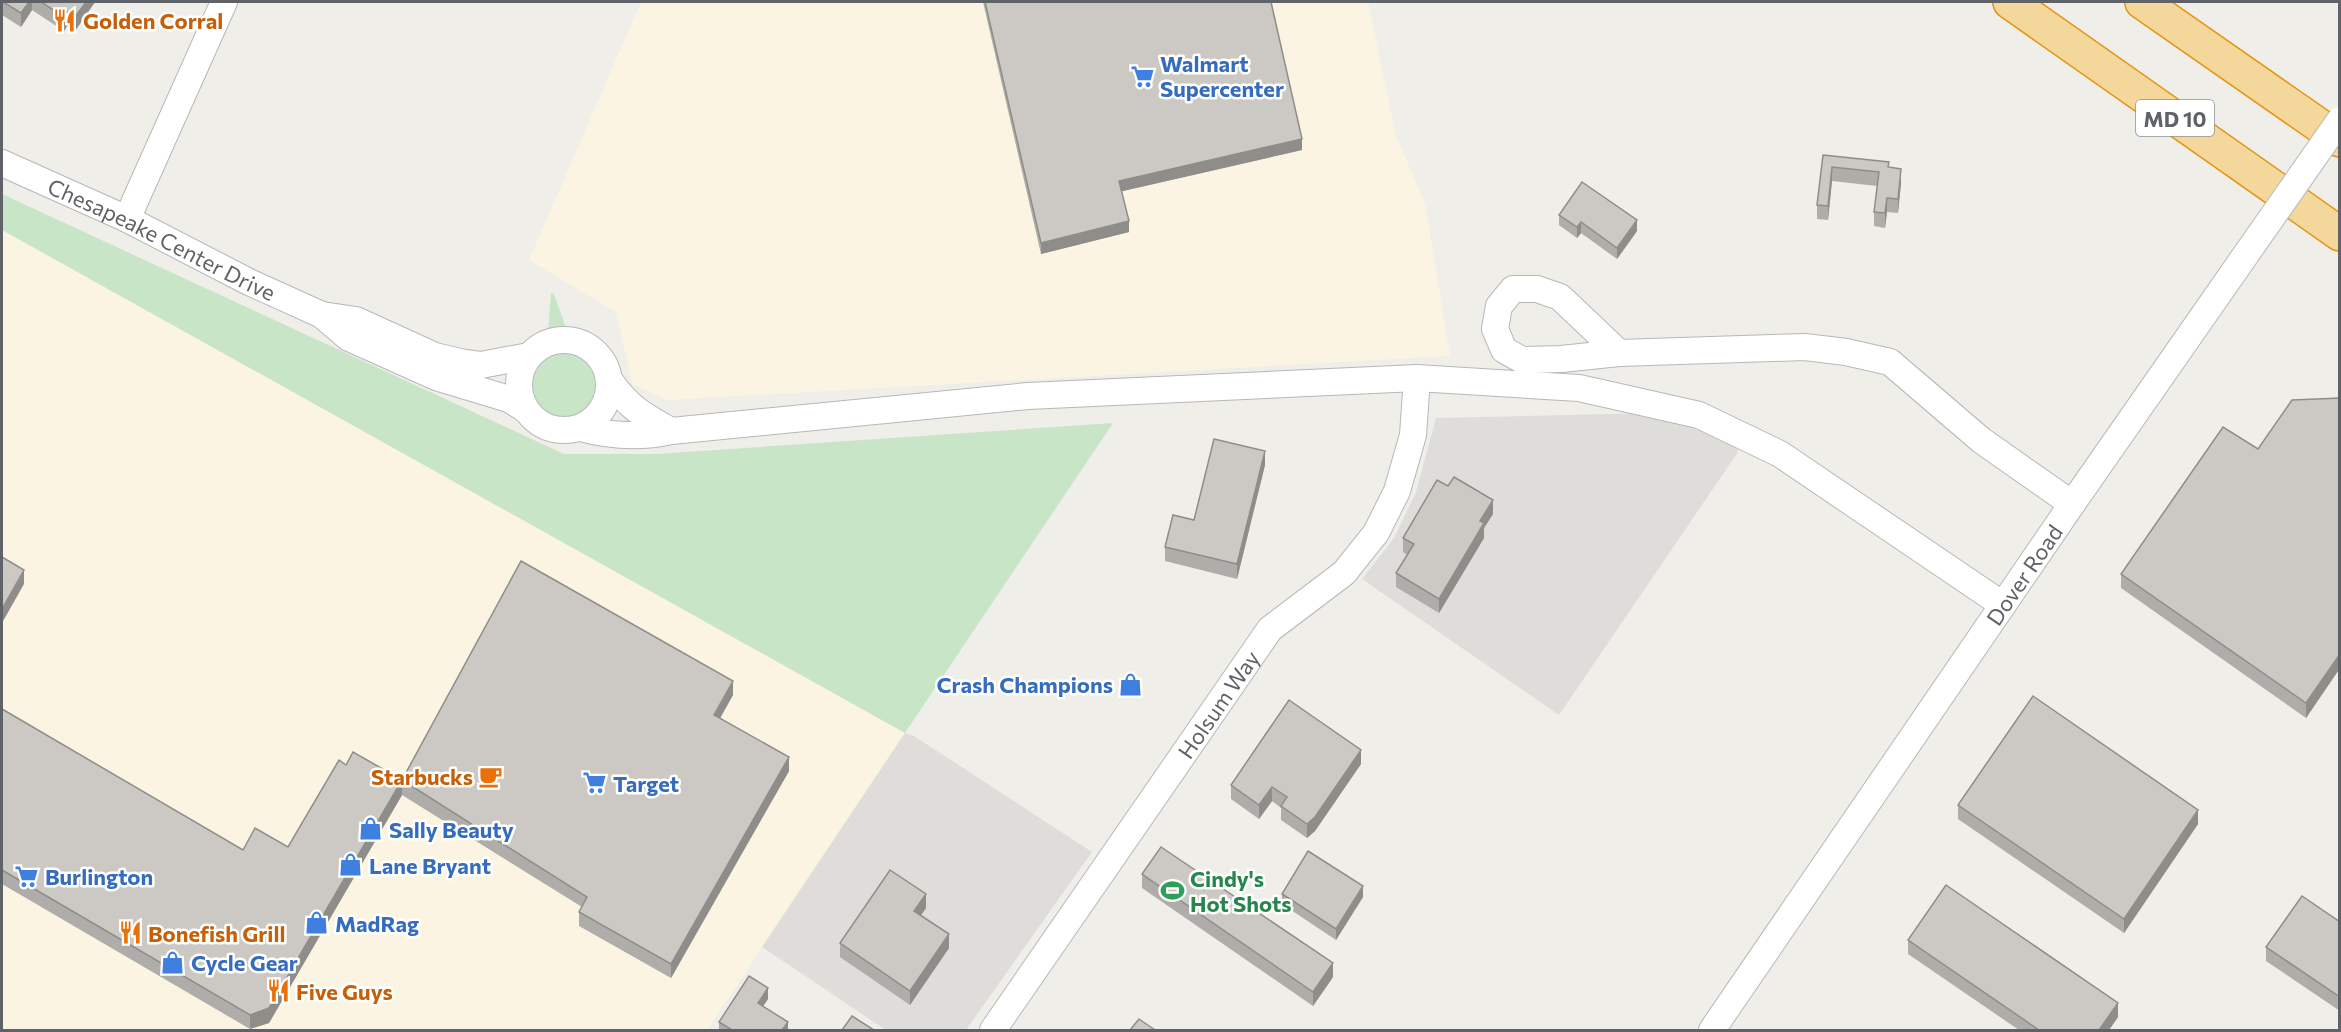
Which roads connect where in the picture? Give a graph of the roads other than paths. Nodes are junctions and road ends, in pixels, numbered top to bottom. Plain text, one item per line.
1 (224, 2) edge
2 (2010, 2) edge
3 (2142, 2) edge
4 (2340, 120) edge
5 (2340, 140) edge
6 (2, 163) edge
7 (127, 219) junction
8 (2340, 234) edge
9 (322, 315) junction
10 (1619, 353) dead end
11 (529, 356) junction
12 (1417, 378) junction
13 (610, 381) junction
14 (525, 409) junction
15 (580, 428) junction
16 (671, 430) junction
17 (2072, 504) junction
18 (2003, 605) junction
19 (993, 1030) edge
20 (1712, 1030) edge

1 - 7 street
2 - 8 highway, MD 10
3 - 5 highway
4 - 17 street, Dover Road, bridge
6 - 7 street, Chesapeake Center Drive
7 - 9 street, Chesapeake Center Drive
9 - 11 street
9 - 14 street
10 - 17 street
11 - 13 street
11 - 14 street
12 - 16 street
12 - 18 street
12 - 19 street, Holsum Way
13 - 15 street
13 - 16 street
14 - 15 street
15 - 16 street
17 - 18 street, Dover Road
18 - 20 street, Dover Road

